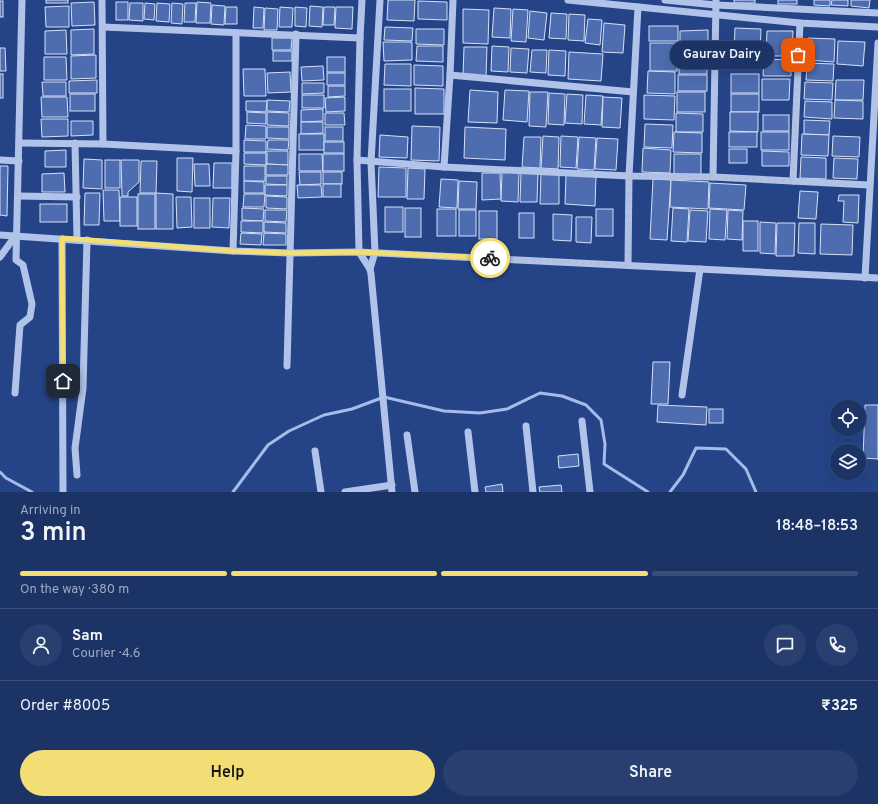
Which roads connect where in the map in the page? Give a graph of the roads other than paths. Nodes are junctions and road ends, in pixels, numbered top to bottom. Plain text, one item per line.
1 (22, 0) edge
2 (102, 0) edge
3 (362, 0) edge
4 (380, 0) edge
5 (453, 0) edge
6 (568, 0) edge
7 (665, 0) edge
8 (716, 3) edge
9 (638, 7) junction
10 (878, 13) edge
11 (717, 15) junction
12 (800, 23) junction
13 (103, 27) junction
14 (878, 28) edge
15 (236, 33) junction
16 (296, 34) junction
17 (360, 38) junction
18 (878, 43) edge
19 (450, 75) junction
20 (633, 92) junction
21 (19, 143) junction
22 (75, 143) junction
23 (103, 144) junction
24 (236, 151) junction
25 (0, 160) edge
26 (357, 160) junction
27 (19, 161) junction
28 (371, 162) junction
29 (444, 167) junction
30 (629, 176) junction
31 (713, 177) junction
32 (793, 181) junction
33 (869, 185) junction
34 (18, 196) junction
35 (77, 197) junction
36 (0, 235) edge
37 (16, 235) junction
38 (62, 238) junction
39 (78, 240) junction
40 (87, 240) junction
41 (233, 251) junction
42 (359, 252) junction
43 (375, 252) junction
44 (290, 253) junction
45 (0, 257) edge
46 (628, 265) junction
47 (370, 269) junction
48 (700, 269) junction
49 (865, 278) junction
50 (878, 278) edge
51 (287, 366) dead end
52 (15, 393) dead end
53 (682, 395) dead end
54 (582, 421) dead end
55 (526, 426) dead end
56 (468, 432) dead end
57 (407, 436) dead end
58 (316, 451) dead end
59 (77, 475) dead end
60 (392, 489) edge
61 (63, 492) edge
62 (321, 492) edge
63 (345, 492) edge
64 (416, 492) edge
65 (475, 492) edge
66 (533, 492) edge
67 (590, 492) edge

1 - 21 street
2 - 13 street
3 - 17 street
4 - 28 street
5 - 19 street
6 - 9 street
7 - 8 street
8 - 10 street
8 - 11 street
9 - 11 street
9 - 20 street
11 - 12 street
11 - 31 street
12 - 14 street
12 - 32 street
13 - 15 street
13 - 23 street
15 - 16 street
15 - 24 street
16 - 17 street
16 - 44 street
17 - 26 street
18 - 33 street
19 - 20 street
19 - 29 street
20 - 30 street
21 - 22 street
21 - 27 street
22 - 23 street
22 - 35 street
23 - 24 street
24 - 41 street
25 - 27 street
26 - 28 street
26 - 42 street
27 - 34 street
28 - 29 street
28 - 43 street
29 - 30 street
30 - 31 street
30 - 46 street
31 - 32 street
32 - 33 street
33 - 49 street
34 - 35 street
34 - 37 street
35 - 39 street
36 - 37 street
37 - 38 street
37 - 45 street
37 - 52 street
38 - 39 street
38 - 61 street
39 - 40 street
40 - 41 street
40 - 59 street
41 - 44 street
42 - 43 street
42 - 44 street
42 - 47 street
43 - 46 street
43 - 47 street
44 - 51 street
46 - 48 street
47 - 60 street
48 - 49 street
48 - 53 street
49 - 50 street
54 - 67 street
55 - 66 street
56 - 65 street
57 - 64 street
58 - 62 street
60 - 63 street

